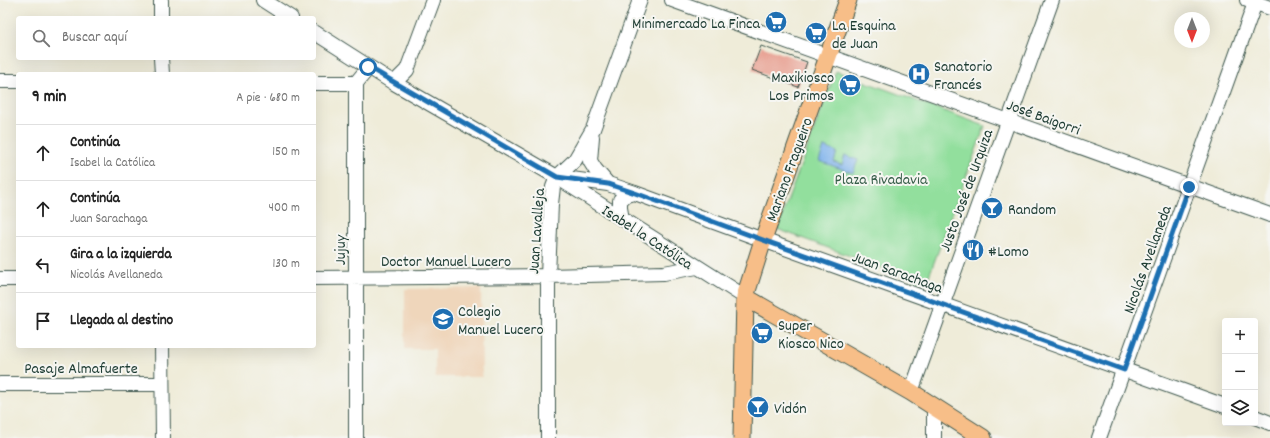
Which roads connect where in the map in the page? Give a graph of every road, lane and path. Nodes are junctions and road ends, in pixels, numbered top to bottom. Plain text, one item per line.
1 (161, 0) edge
2 (263, 0) edge
3 (433, 0) edge
4 (640, 0) edge
5 (672, 0) edge
6 (848, 0) edge
7 (1052, 0) edge
8 (1252, 1) edge
9 (1270, 8) edge
10 (161, 16) edge
11 (288, 16) edge
12 (316, 33) edge
13 (828, 56) junction
14 (162, 60) edge
15 (368, 67) junction
16 (162, 72) edge
17 (0, 81) edge
18 (16, 81) edge
19 (316, 82) edge
20 (356, 83) junction
21 (394, 83) junction
22 (1008, 121) junction
23 (593, 129) junction
24 (557, 177) junction
25 (608, 184) junction
26 (1189, 187) junction
27 (635, 193) junction
28 (1270, 215) edge
29 (622, 219) junction
30 (763, 240) junction
31 (697, 267) junction
32 (548, 276) junction
33 (316, 278) edge
34 (356, 278) junction
35 (0, 279) edge
36 (16, 279) edge
37 (745, 296) junction
38 (942, 304) junction
39 (162, 348) edge
40 (1124, 370) junction
41 (0, 384) edge
42 (162, 384) junction
43 (911, 392) junction
44 (1222, 405) edge
45 (934, 407) junction
46 (1258, 418) edge
47 (1270, 423) edge
48 (163, 438) edge
49 (356, 438) edge
50 (548, 438) edge
51 (742, 438) edge
52 (934, 438) edge
53 (983, 438) edge
54 (1099, 438) edge

1 - 10 street
2 - 11 street
3 - 21 street
4 - 23 street, Juan Lavalleja
5 - 13 street, José Baigorri
6 - 13 main road, Mariano Fragueiro
7 - 22 street, Justo José de Urquiza
8 - 9 street
8 - 26 street, Nicolás Avellaneda
12 - 15 street, Isabel la Católica
13 - 22 street, José Baigorri
13 - 30 main road, Mariano Fragueiro
14 - 16 street
15 - 20 street
15 - 21 street, Isabel la Católica
17 - 18 street
19 - 20 street
20 - 34 street, Jujuy
21 - 24 street, Isabel la Católica
22 - 26 street, José Baigorri
22 - 38 street, Justo José de Urquiza
23 - 24 street, Juan Lavalleja
23 - 25 street
24 - 25 street, Juan Sarachaga
24 - 29 street, Isabel la Católica
24 - 32 street, Juan Lavalleja
25 - 27 street, Juan Sarachaga
26 - 28 street, José Baigorri
26 - 40 street, Nicolás Avellaneda
27 - 29 street
27 - 30 street, Juan Sarachaga
29 - 31 street, Isabel la Católica
30 - 37 main road, Mariano Fragueiro
30 - 38 street, Juan Sarachaga
31 - 32 street, Doctor Manuel Lucero
31 - 37 street, Isabel la Católica
32 - 34 street, Doctor Manuel Lucero
32 - 50 street, Juan Lavalleja
33 - 34 street, Doctor Manuel Lucero
34 - 49 street, Jujuy
35 - 36 street
37 - 43 main road, Isabel la Católica
37 - 51 main road, Mariano Fragueiro
38 - 40 street, Juan Sarachaga
38 - 43 street, Justo José de Urquiza
39 - 42 street
40 - 44 street, Juan Sarachaga
40 - 54 street, Nicolás Avellaneda
41 - 42 street, Pasaje Almafuerte
42 - 48 street
43 - 45 main road, Isabel la Católica
45 - 52 street
45 - 53 main road, Isabel la Católica
46 - 47 street

